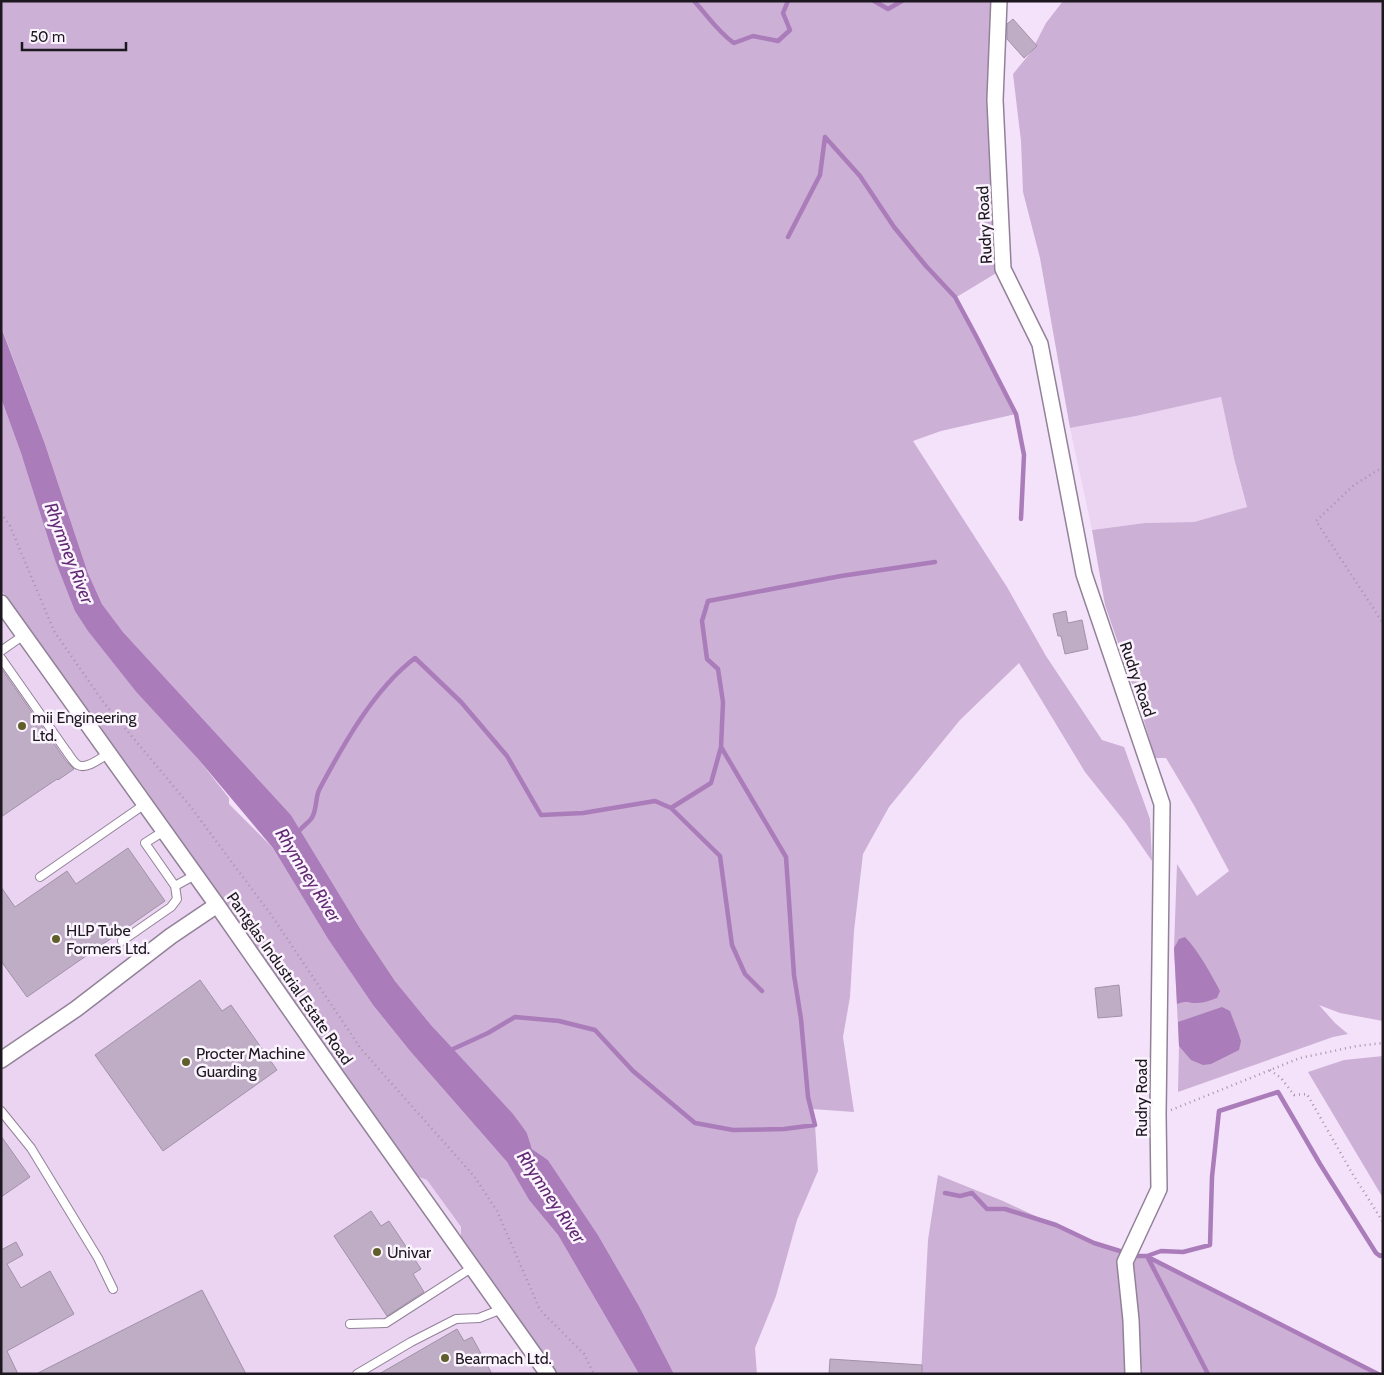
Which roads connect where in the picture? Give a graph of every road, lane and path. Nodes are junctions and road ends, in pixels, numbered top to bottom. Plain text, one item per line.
1 (999, 1) edge
2 (1383, 467) edge
3 (1, 513) edge
4 (1, 603) edge
5 (1383, 623) edge
6 (24, 635) junction
7 (1, 651) edge
8 (1, 658) edge
9 (109, 753) junction
10 (145, 804) junction
11 (164, 830) junction
12 (195, 875) junction
13 (40, 877) dead end
14 (175, 886) junction
15 (217, 905) junction
16 (122, 941) dead end
17 (1383, 1044) edge
18 (1, 1060) edge
19 (1270, 1070) junction
20 (1, 1111) edge
21 (1158, 1114) junction
22 (1383, 1222) edge
23 (473, 1267) junction
24 (113, 1289) dead end
25 (502, 1309) junction
26 (350, 1324) dead end
27 (357, 1374) edge
28 (548, 1374) edge
29 (594, 1374) edge
30 (1133, 1374) edge

1 - 21 street, Rudry Road
2 - 5 path
3 - 29 path
4 - 6 street, Pantglas Industrial Estate Road
6 - 7 lane
6 - 9 street, Pantglas Industrial Estate Road
8 - 9 lane
9 - 10 street, Pantglas Industrial Estate Road
10 - 11 street, Pantglas Industrial Estate Road
10 - 13 lane
11 - 12 street, Pantglas Industrial Estate Road
11 - 14 lane
12 - 14 lane
12 - 15 street, Pantglas Industrial Estate Road
14 - 16 lane
15 - 18 street
15 - 23 street, Pantglas Industrial Estate Road
17 - 19 path
19 - 21 path
19 - 22 path
20 - 24 lane
21 - 30 street, Rudry Road
23 - 25 street, Pantglas Industrial Estate Road
23 - 26 lane
25 - 27 lane
25 - 28 street, Pantglas Industrial Estate Road

